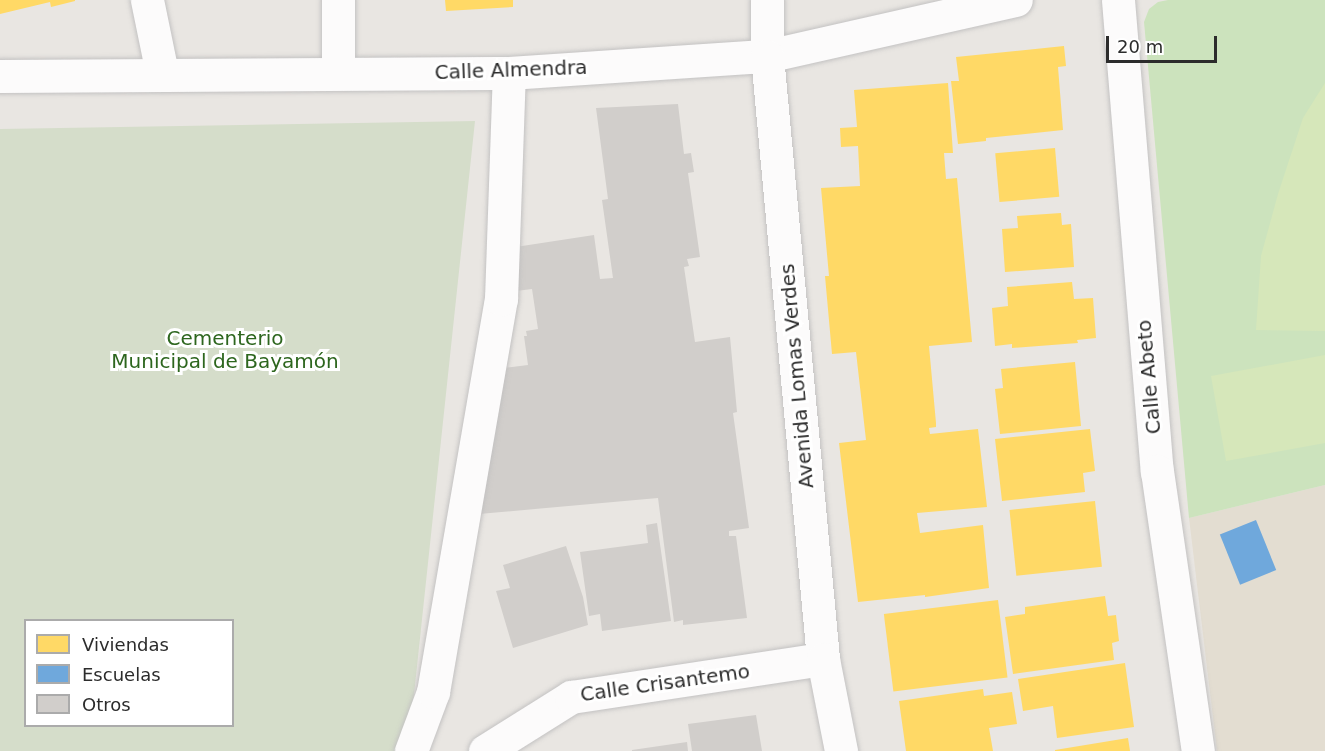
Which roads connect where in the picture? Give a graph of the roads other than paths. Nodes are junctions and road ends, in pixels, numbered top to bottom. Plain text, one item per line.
1 (147, 0) edge
2 (338, 0) edge
3 (767, 0) edge
4 (1016, 0) edge
5 (1118, 0) edge
6 (767, 56) junction
7 (162, 73) junction
8 (338, 73) junction
9 (509, 73) junction
10 (0, 76) edge
11 (823, 659) junction
12 (411, 751) edge
13 (485, 751) edge
14 (841, 751) edge
15 (1198, 751) edge

1 - 7 street
2 - 8 street
3 - 6 street, Avenida Lomas Verdes
4 - 6 street, Calle Almendra
5 - 15 street, Calle Abeto
6 - 9 street, Calle Almendra
6 - 11 street, Avenida Lomas Verdes
7 - 8 street, Calle Almendra
7 - 10 street, Calle Almendra
8 - 9 street, Calle Almendra
9 - 12 street
11 - 13 street, Calle Crisantemo
11 - 14 street, Avenida Lomas Verdes

